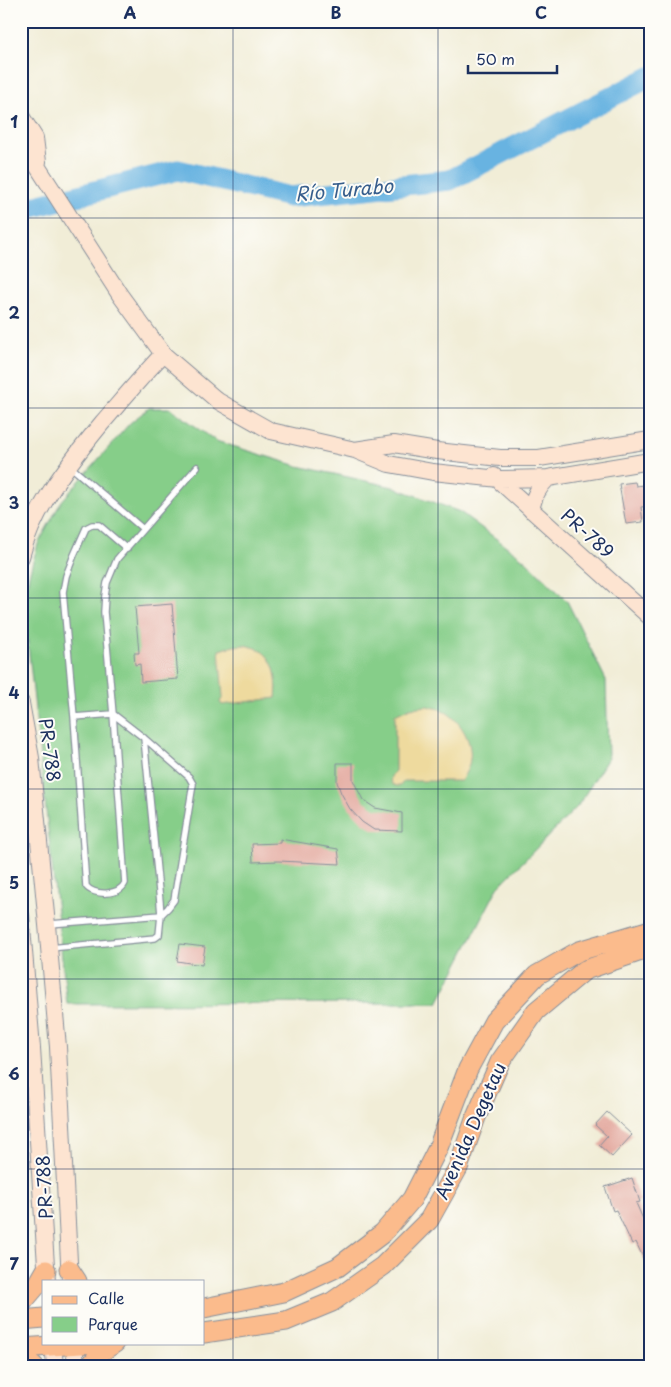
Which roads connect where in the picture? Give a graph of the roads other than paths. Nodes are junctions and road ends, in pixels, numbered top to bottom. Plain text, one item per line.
1 (21, 116) edge
2 (21, 141) edge
3 (38, 166) junction
4 (162, 354) junction
5 (650, 442) edge
6 (419, 448) junction
7 (355, 450) junction
8 (650, 462) edge
9 (69, 466) junction
10 (197, 467) dead end
11 (548, 478) junction
12 (499, 480) junction
13 (532, 510) junction
14 (143, 530) junction
15 (127, 549) junction
16 (21, 557) edge
17 (650, 617) edge
18 (21, 703) edge
19 (113, 714) junction
20 (74, 717) junction
21 (144, 738) junction
22 (161, 915) junction
23 (22, 921) edge
24 (47, 925) junction
25 (650, 930) edge
26 (50, 948) junction
27 (650, 948) edge
28 (24, 950) junction
29 (46, 1276) edge
30 (72, 1277) edge
31 (21, 1304) edge
32 (205, 1308) edge
33 (42, 1318) edge
34 (21, 1320) edge
35 (205, 1332) edge
36 (53, 1344) edge
37 (74, 1344) edge
38 (113, 1344) edge
39 (21, 1348) edge
40 (21, 1357) edge
41 (34, 1366) edge
42 (55, 1366) edge
43 (76, 1366) edge
44 (90, 1366) edge

1 - 3 street
2 - 3 street
3 - 4 street
4 - 7 street
4 - 9 street
5 - 6 street
5 - 12 street
6 - 7 street
6 - 12 street, PR-789
7 - 12 street
8 - 11 street
9 - 14 lane
9 - 16 street
10 - 14 lane
11 - 12 street
11 - 13 street
12 - 13 street, PR-789 / PR-789
13 - 17 street, PR-789 / PR-789
14 - 15 lane
15 - 19 lane
15 - 20 lane
18 - 24 street, PR-788 / PR-788
19 - 20 lane
19 - 20 lane
19 - 21 lane
21 - 22 lane
21 - 22 lane
22 - 24 lane
22 - 26 lane
23 - 24 street
23 - 28 street, PR-788 / PR-788
24 - 26 street, PR-788 / PR-788
25 - 32 main road, Avenida Degetau
26 - 28 street
26 - 30 street, PR-788 / PR-788
27 - 35 main road, Avenida Degetau
28 - 29 street, PR-788 / PR-788
29 - 31 main road
33 - 34 main road
36 - 37 main road
36 - 39 main road
36 - 42 street
37 - 43 street
38 - 44 main road
40 - 41 main road

